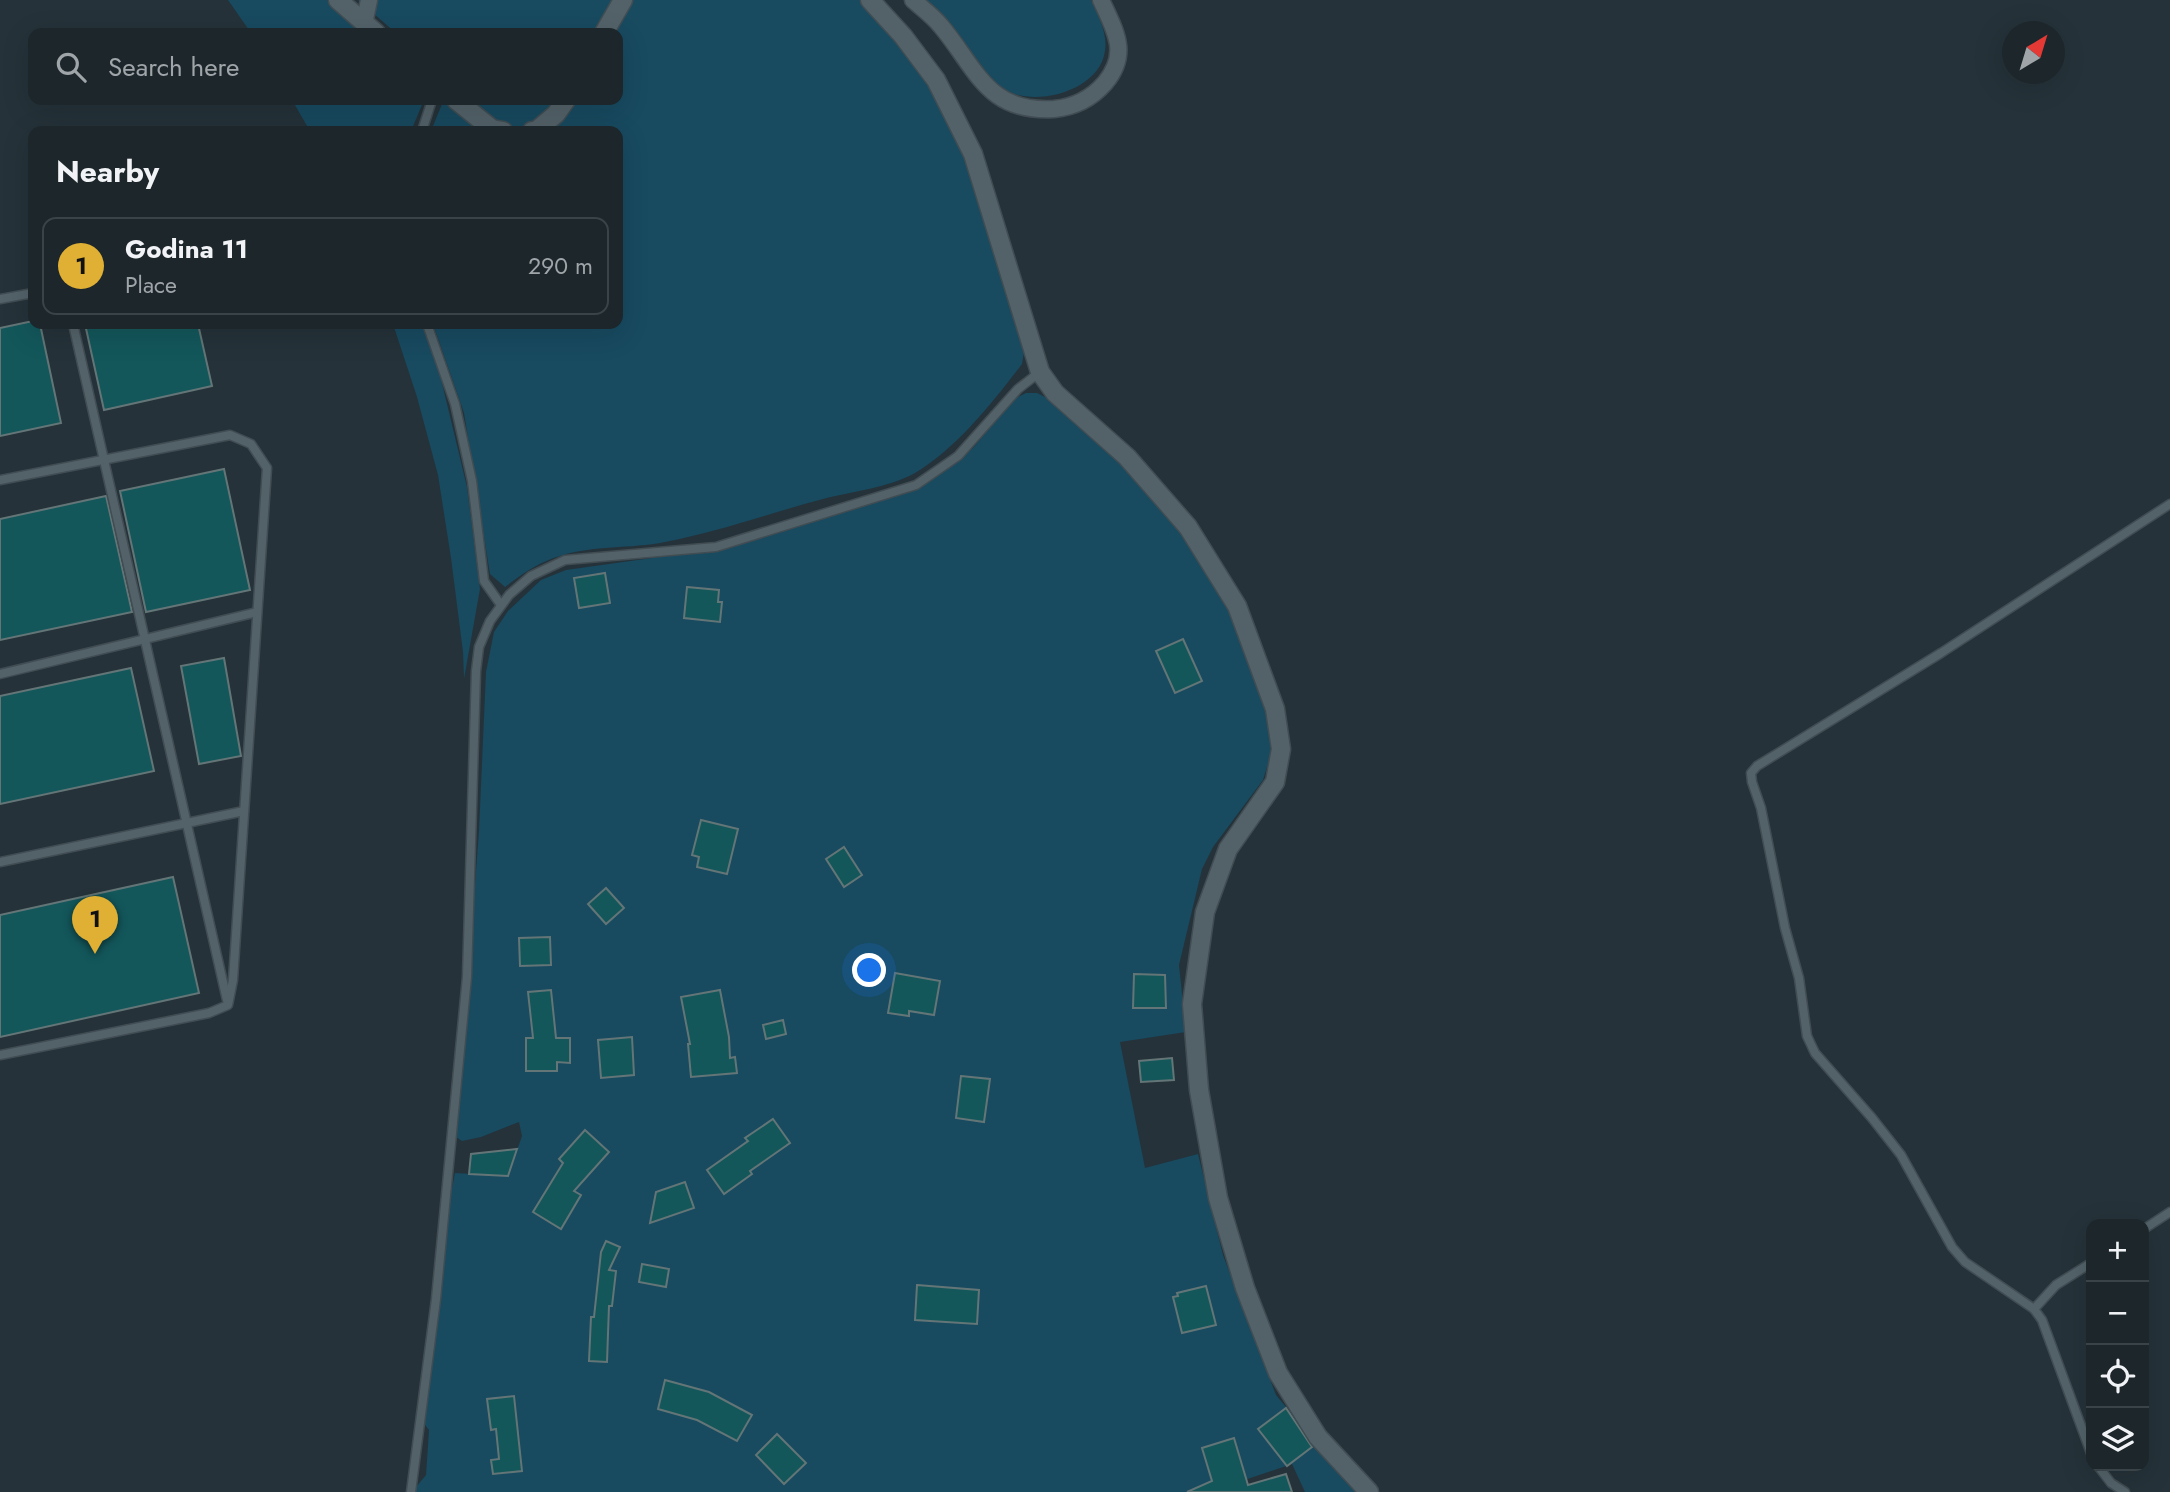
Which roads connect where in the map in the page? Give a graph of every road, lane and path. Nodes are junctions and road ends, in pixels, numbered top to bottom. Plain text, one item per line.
1 (338, 0) edge
2 (369, 0) edge
3 (623, 0) edge
4 (870, 0) edge
5 (913, 0) edge
6 (1101, 0) edge
7 (369, 28) edge
8 (370, 28) edge
9 (607, 28) edge
10 (430, 105) edge
11 (462, 105) edge
12 (562, 105) edge
13 (424, 126) edge
14 (488, 126) edge
15 (542, 126) edge
16 (28, 294) edge
17 (0, 299) edge
18 (74, 329) edge
19 (429, 329) edge
20 (1040, 372) junction
21 (104, 460) junction
22 (0, 480) edge
23 (2170, 504) edge
24 (501, 606) junction
25 (257, 612) junction
26 (145, 639) junction
27 (0, 674) edge
28 (244, 811) junction
29 (187, 823) junction
30 (0, 862) edge
31 (228, 1005) junction
32 (0, 1055) edge
33 (2170, 1212) edge
34 (2149, 1226) edge
35 (2086, 1266) edge
36 (2034, 1309) junction
37 (2086, 1439) edge
38 (2102, 1471) edge
39 (411, 1492) edge
40 (1369, 1492) edge
41 (2125, 1492) edge

1 - 7 street
2 - 8 street
3 - 9 street
4 - 20 street
5 - 6 street
10 - 13 lane
11 - 14 street
12 - 15 street
16 - 17 lane
18 - 21 lane
19 - 24 lane
20 - 24 lane
20 - 40 street
21 - 22 lane
21 - 25 lane
21 - 26 lane
23 - 36 lane
24 - 39 lane
25 - 26 lane
25 - 28 lane
26 - 27 lane
26 - 29 lane
28 - 29 lane
28 - 31 lane
29 - 30 lane
29 - 31 lane
31 - 32 lane
33 - 34 lane
35 - 36 lane
36 - 37 lane
38 - 41 lane

